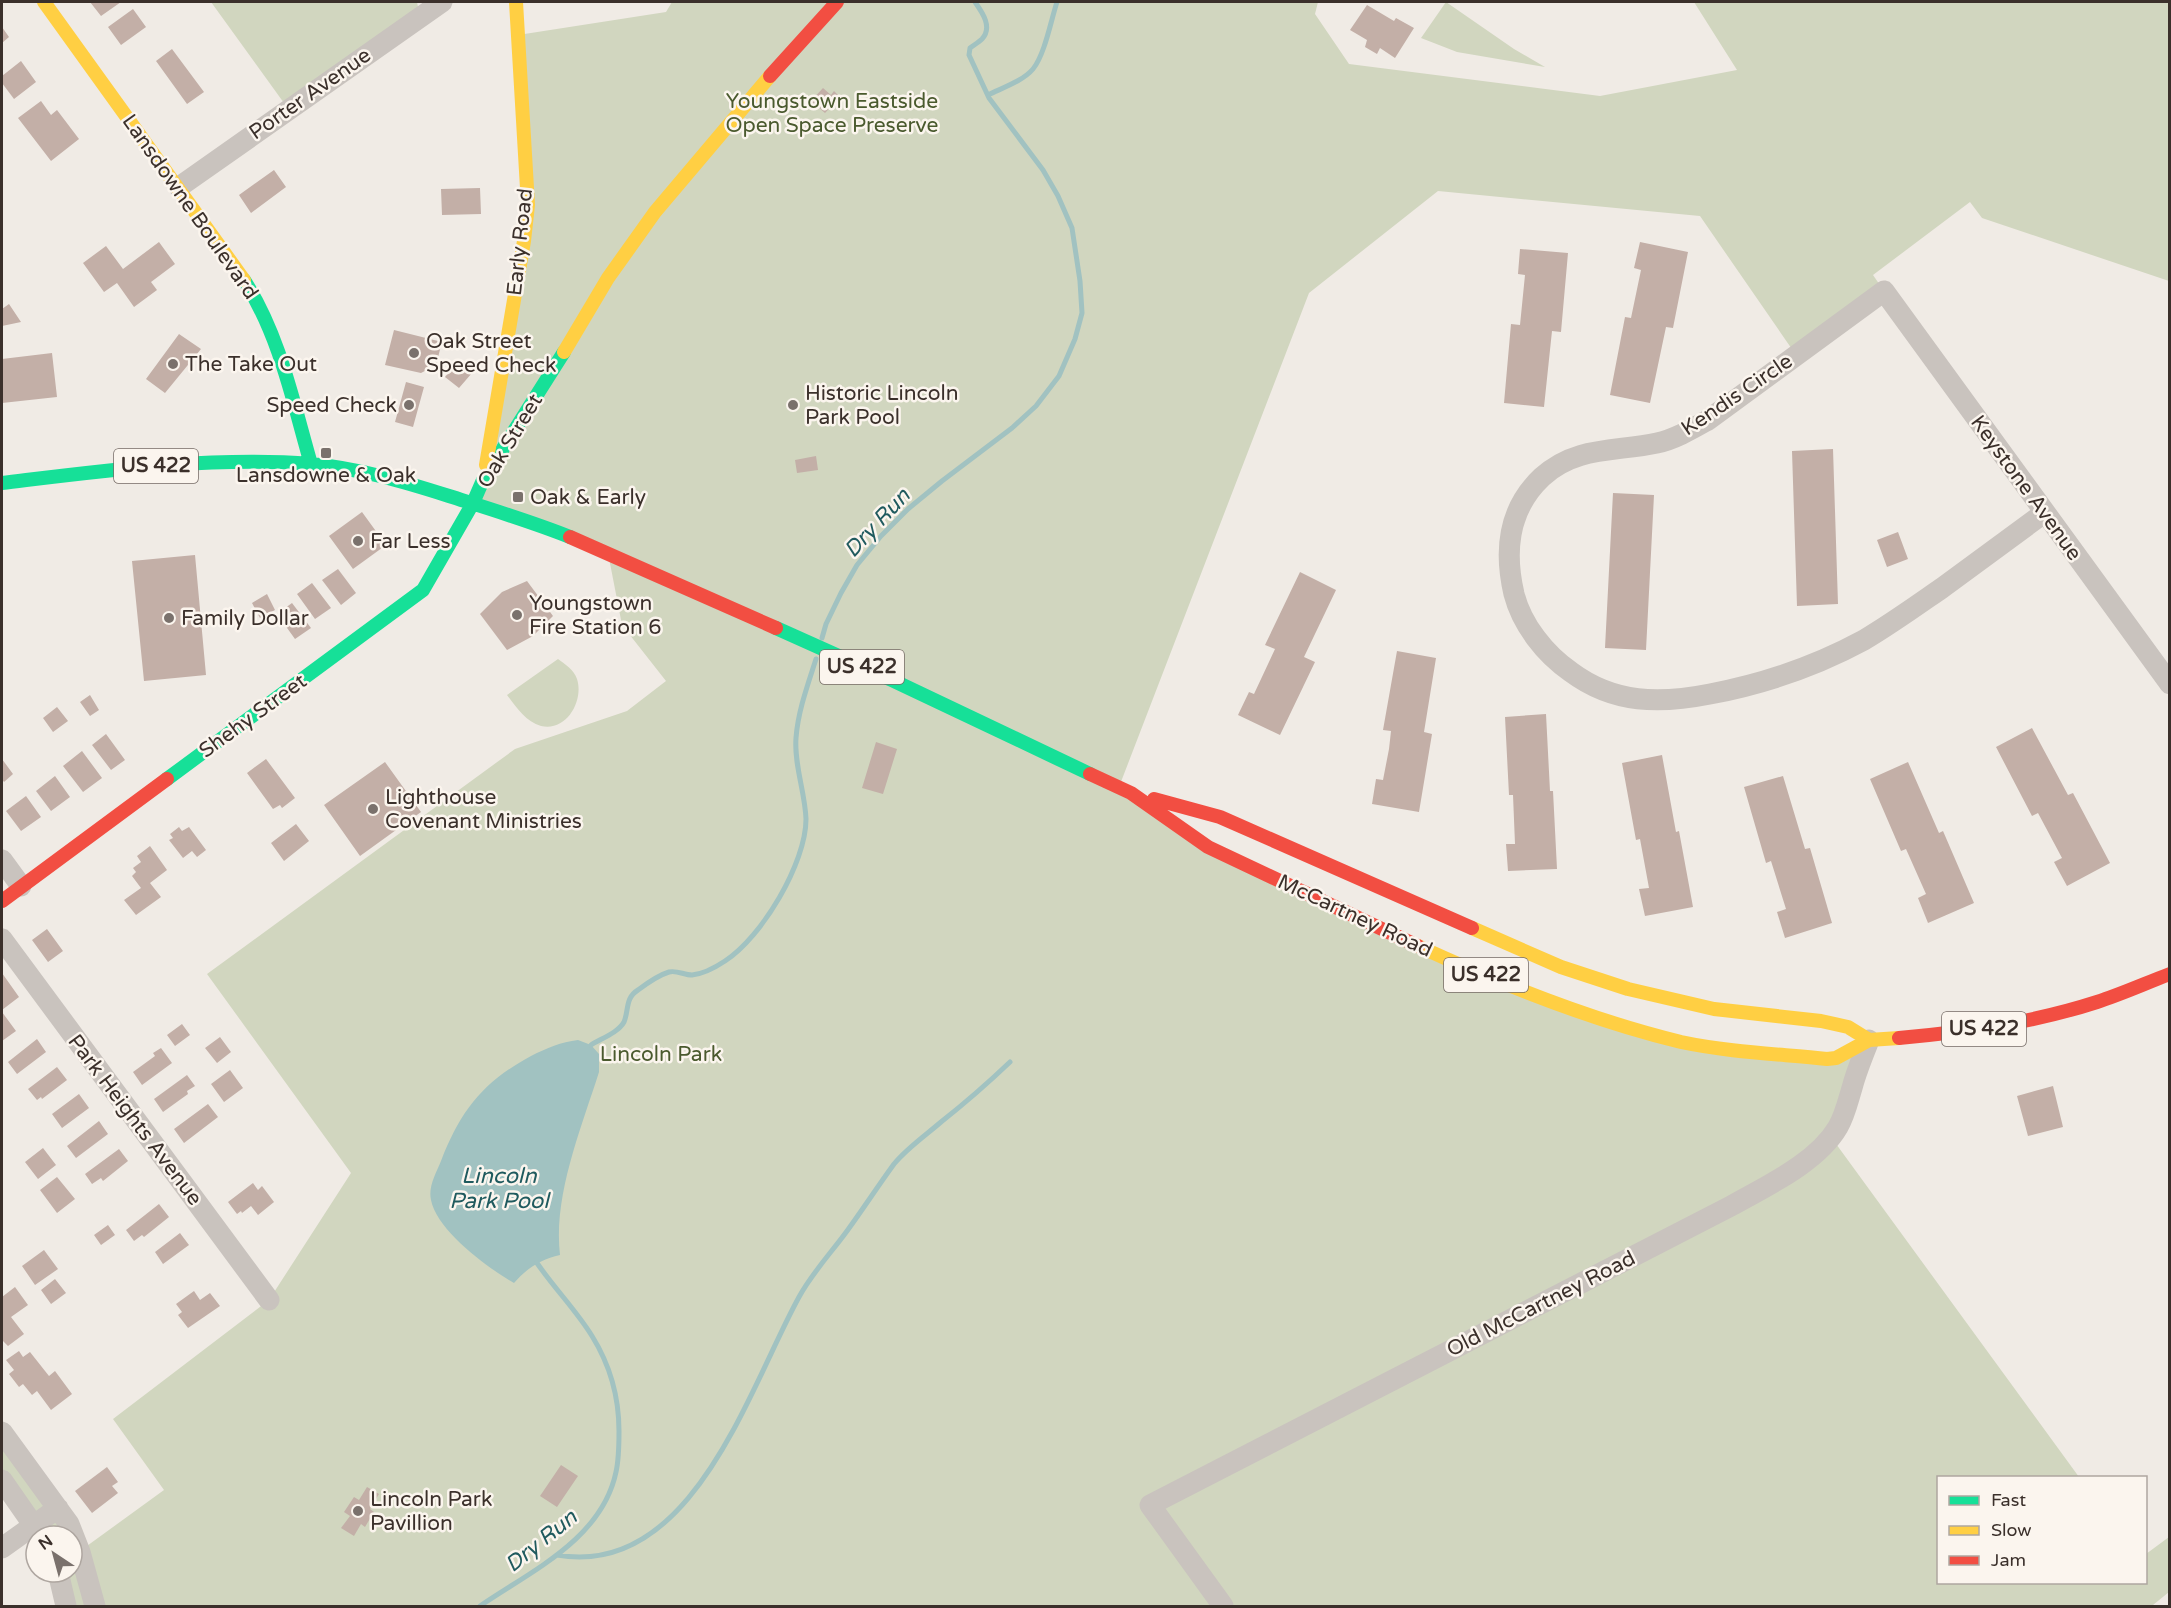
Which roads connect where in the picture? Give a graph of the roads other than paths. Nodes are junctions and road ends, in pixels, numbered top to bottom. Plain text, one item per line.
1 (44, 2) edge
2 (442, 2) edge
3 (516, 2) edge
4 (837, 2) edge
5 (179, 187) junction
6 (1884, 291) joint
7 (311, 464) junction
8 (483, 480) junction
9 (2, 483) edge
10 (473, 503) junction
11 (2044, 513) junction
12 (2169, 684) edge
13 (1131, 793) junction
14 (2, 860) edge
15 (21, 886) junction
16 (2, 901) edge
17 (2, 939) edge
18 (2169, 974) edge
19 (1869, 1040) junction
20 (269, 1300) dead end
21 (2, 1432) edge
22 (2, 1480) edge
23 (58, 1508) junction
24 (34, 1524) edge
25 (43, 1524) edge
26 (24, 1537) edge
27 (2, 1548) edge
28 (61, 1584) edge
29 (66, 1606) edge
30 (95, 1606) edge
31 (1223, 1606) edge

1 - 5 main road, Lansdowne Boulevard
2 - 5 street, Porter Avenue
3 - 8 main road, Early Road
4 - 8 main road, Oak Street
5 - 7 main road, Lansdowne Boulevard
6 - 11 street, Keystone Avenue
6 - 11 street, Kendis Circle
7 - 9 main road, Oak Street / US 422
7 - 10 main road, Oak Street / US 422
8 - 10 main road, Oak Street
10 - 13 main road, McCartney Road / US 422
10 - 15 main road, Shehy Street
11 - 12 street, Keystone Avenue
13 - 19 main road, McCartney Road / US 422
13 - 19 main road, McCartney Road / US 422
14 - 15 street
15 - 16 main road, Shehy Street
17 - 20 street, Park Heights Avenue
18 - 19 main road, McCartney Road / US 422
19 - 31 street, Old McCartney Road
21 - 23 street
22 - 24 street
23 - 25 street
23 - 30 street
26 - 27 street
28 - 29 street

